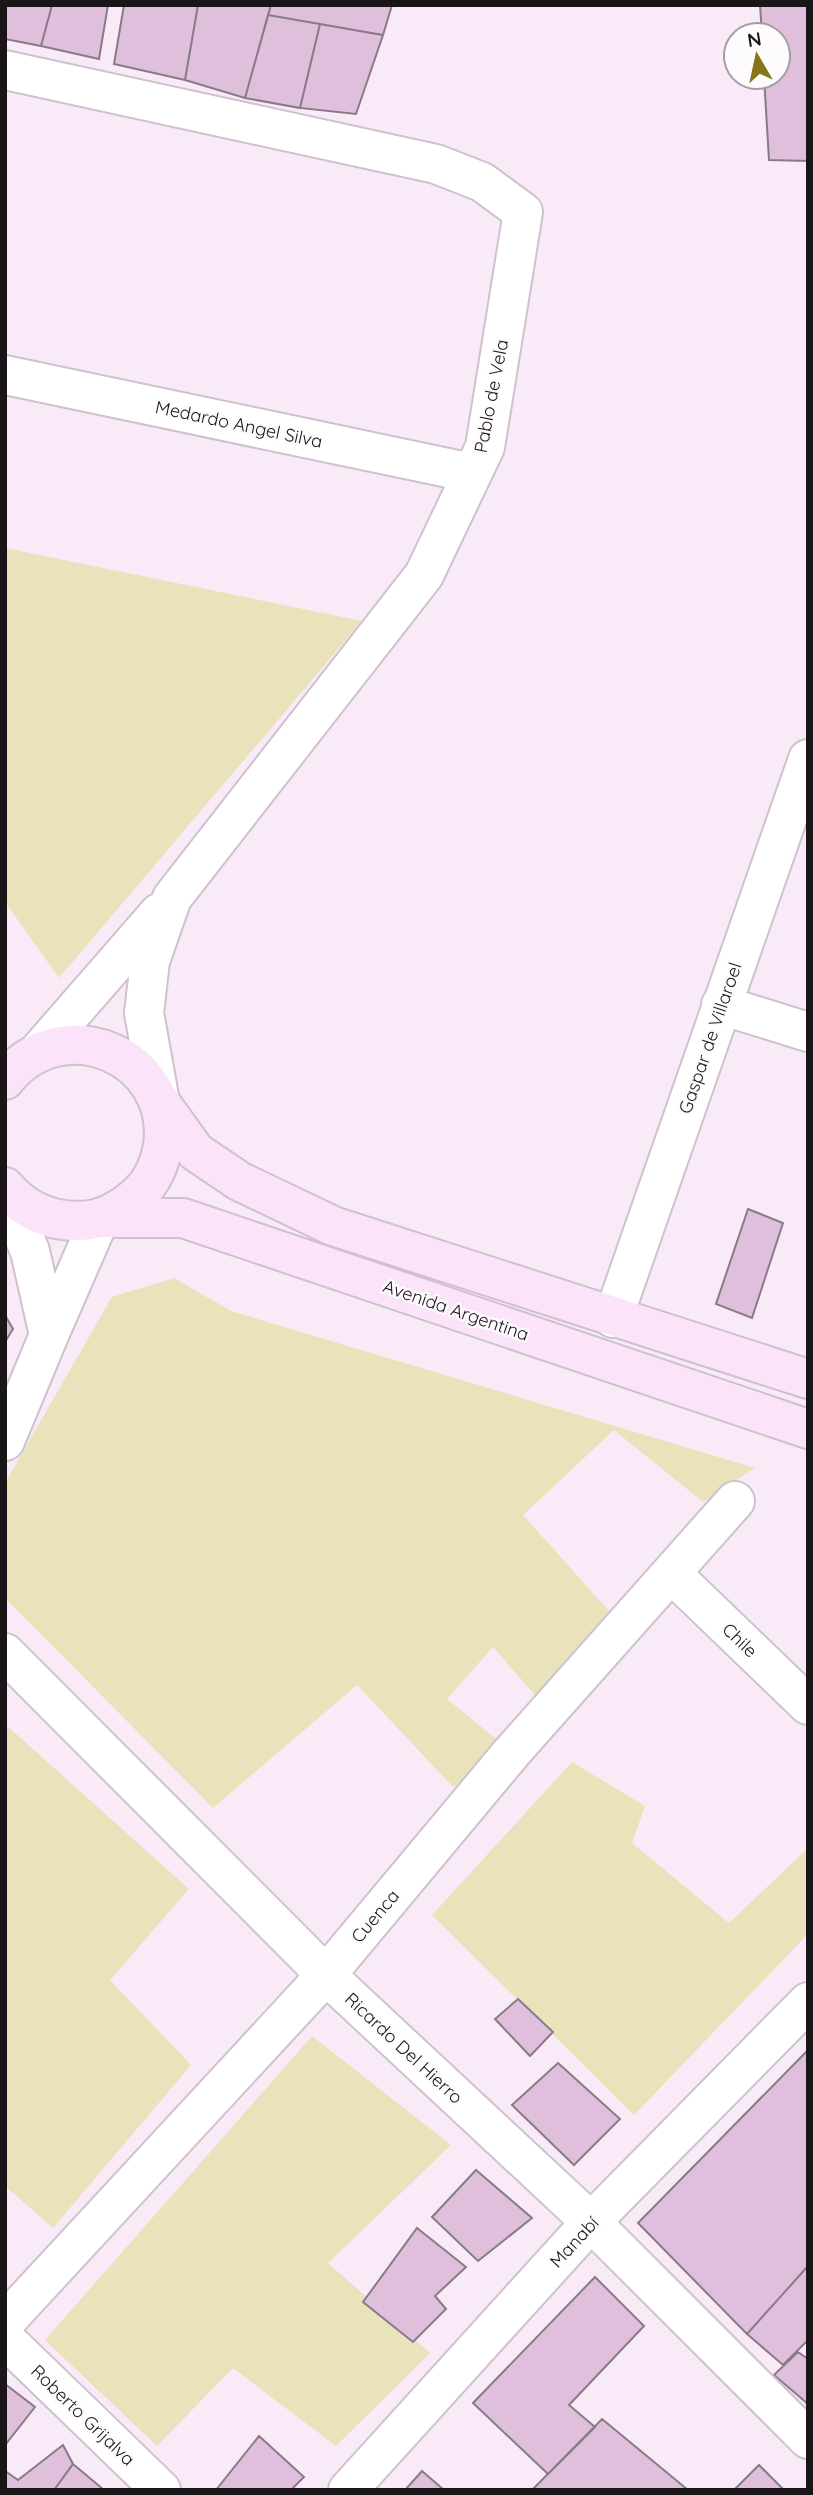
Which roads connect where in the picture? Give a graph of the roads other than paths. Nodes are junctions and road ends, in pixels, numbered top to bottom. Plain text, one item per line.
1 (5, 70) edge
2 (5, 375) edge
3 (472, 473) junction
4 (808, 758) edge
5 (172, 898) junction
6 (721, 1005) junction
7 (808, 1032) edge
8 (21, 1053) edge
9 (5, 1080) edge
10 (159, 1102) junction
11 (5, 1187) edge
12 (5, 1194) edge
13 (100, 1218) junction
14 (613, 1318) junction
15 (49, 1335) junction
16 (808, 1380) edge
17 (808, 1429) edge
18 (5, 1441) edge
19 (735, 1501) dead end
20 (672, 1574) junction
21 (5, 1653) edge
22 (808, 1705) edge
23 (326, 1975) junction
24 (808, 2002) edge
25 (591, 2222) junction
26 (5, 2322) edge
27 (5, 2339) edge
28 (808, 2439) edge
29 (160, 2490) edge
30 (348, 2490) edge

1 - 3 street, Pablo de Vela
2 - 3 street, Medardo Angel Silva
3 - 5 street, Pablo de Vela
4 - 6 street, Gaspar de Villaroel
5 - 8 street
5 - 10 street, Pablo de Vela
6 - 7 street
6 - 14 street, Gaspar de Villaroel
8 - 9 main road
8 - 10 main road
10 - 13 main road
10 - 14 main road
11 - 13 main road, Avenida Argentina
12 - 15 street
13 - 15 street
13 - 17 main road, Avenida Argentina
14 - 16 main road
15 - 18 street
19 - 20 street, Cuenca
20 - 22 street, Chile
20 - 23 street, Cuenca
21 - 23 street, Ricardo Del Hierro
23 - 25 street, Ricardo Del Hierro
23 - 26 street, Cuenca
24 - 25 street, Manabí
25 - 28 street, Ricardo Del Hierro
25 - 30 street, Manabí
27 - 29 street, Roberto Grijalva

